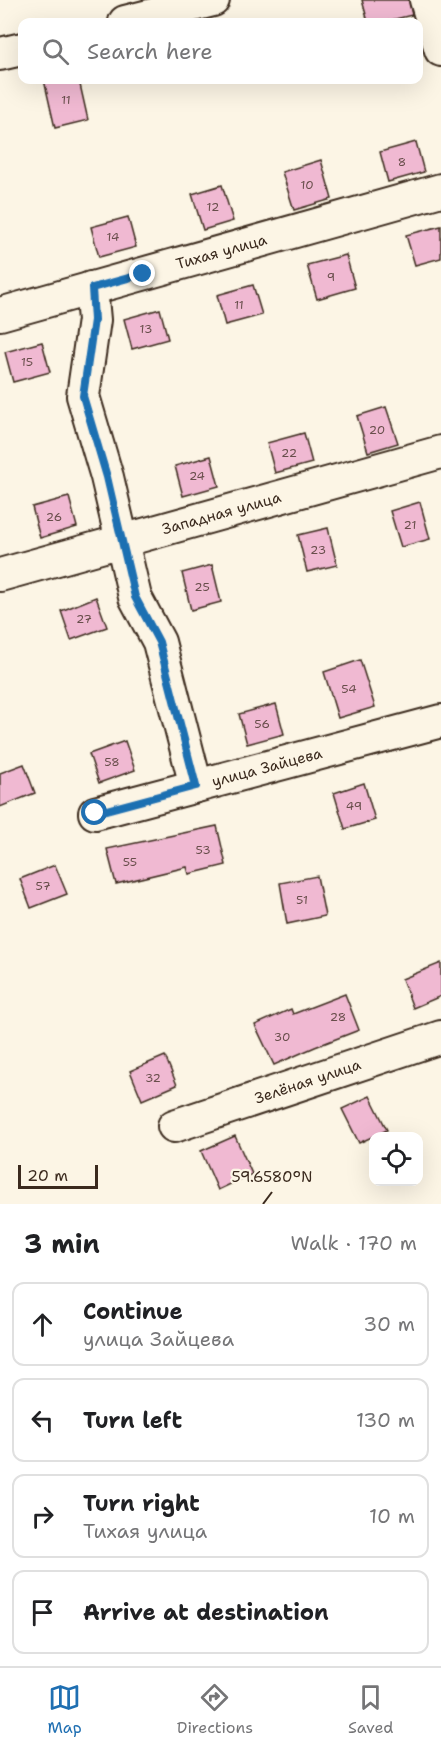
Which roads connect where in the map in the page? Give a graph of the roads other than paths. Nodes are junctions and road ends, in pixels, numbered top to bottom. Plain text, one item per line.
1 (213, 0) edge
2 (426, 0) edge
3 (141, 18) edge
4 (18, 50) edge
5 (441, 51) edge
6 (0, 54) edge
7 (441, 190) edge
8 (92, 288) junction
9 (0, 314) edge
10 (441, 452) edge
11 (122, 542) junction
12 (0, 575) edge
13 (441, 721) edge
14 (196, 786) junction
15 (95, 813) dead end
16 (441, 1037) edge
17 (174, 1126) dead end

1 - 3 street
2 - 5 street
4 - 6 street
7 - 8 street, Тихая улица
8 - 9 street, Тихая улица
8 - 11 street
10 - 11 street, Западная улица
11 - 12 street, Западная улица
11 - 14 street
13 - 14 street, улица Зайцева
14 - 15 street, улица Зайцева
16 - 17 street, Зелёная улица

